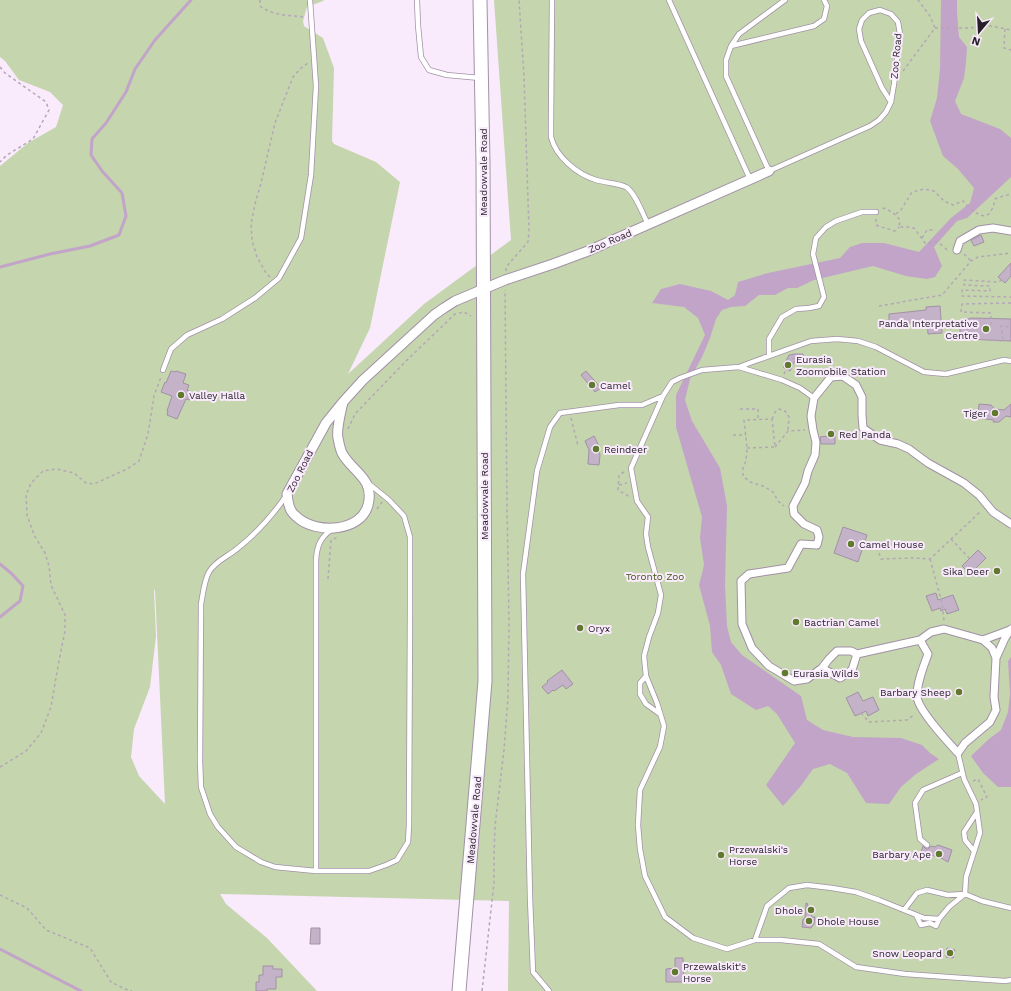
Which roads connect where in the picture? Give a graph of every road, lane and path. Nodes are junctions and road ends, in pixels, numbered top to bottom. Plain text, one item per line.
1 (260, 0) edge
2 (310, 0) edge
3 (417, 0) edge
4 (472, 0) edge
5 (480, 0) edge
6 (519, 0) edge
7 (552, 0) edge
8 (669, 0) edge
9 (785, 0) edge
10 (824, 0) edge
11 (918, 0) edge
12 (481, 17) junction
13 (312, 21) junction
14 (935, 28) junction
15 (1005, 29) junction
16 (1011, 30) edge
17 (731, 46) junction
18 (1011, 50) edge
19 (314, 58) junction
20 (0, 67) edge
21 (482, 78) junction
22 (894, 84) junction
23 (891, 102) junction
24 (0, 162) edge
25 (769, 171) junction
26 (750, 179) junction
27 (1011, 194) edge
28 (876, 212) junction
29 (896, 214) junction
30 (648, 224) junction
31 (900, 227) junction
32 (935, 230) dead end
33 (1011, 232) edge
34 (922, 239) junction
35 (957, 250) joint
36 (1011, 253) edge
37 (506, 268) dead end
38 (1002, 280) dead end
39 (274, 282) junction
40 (484, 289) junction
41 (506, 295) dead end
42 (1011, 296) edge
43 (1011, 303) edge
44 (878, 306) dead end
45 (470, 316) dead end
46 (1011, 327) edge
47 (794, 347) junction
48 (769, 356) junction
49 (1011, 361) edge
50 (739, 367) junction
51 (163, 370) joint
52 (782, 380) junction
53 (663, 396) junction
54 (814, 398) junction
55 (343, 402) junction
56 (740, 409) dead end
57 (569, 411) junction
58 (758, 419) junction
59 (772, 419) junction
60 (813, 430) junction
61 (788, 431) junction
62 (346, 432) dead end
63 (733, 435) dead end
64 (746, 435) junction
65 (578, 446) dead end
66 (774, 447) junction
67 (747, 448) junction
68 (631, 468) junction
69 (365, 480) junction
70 (287, 494) junction
71 (387, 497) junction
72 (637, 501) junction
73 (987, 505) junction
74 (377, 509) dead end
75 (794, 514) junction
76 (1011, 523) edge
77 (332, 529) junction
78 (338, 537) dead end
79 (950, 539) junction
80 (864, 545) dead end
81 (969, 558) dead end
82 (930, 560) junction
83 (328, 580) dead end
84 (944, 629) junction
85 (1010, 630) edge
86 (920, 640) junction
87 (983, 640) junction
88 (857, 654) junction
89 (996, 658) junction
90 (822, 668) junction
91 (646, 676) junction
92 (921, 709) junction
93 (861, 713) dead end
94 (660, 714) junction
95 (958, 753) junction
96 (0, 767) edge
97 (962, 773) junction
98 (966, 783) junction
99 (975, 802) junction
100 (977, 812) junction
101 (927, 845) dead end
102 (974, 851) junction
103 (316, 871) junction
104 (964, 894) junction
105 (0, 895) edge
106 (1011, 908) edge
107 (904, 910) junction
108 (916, 915) junction
109 (940, 919) junction
110 (755, 940) junction
111 (1011, 980) edge
112 (132, 991) edge
113 (459, 991) edge
114 (482, 991) edge
115 (549, 991) edge

1 - 13 path
2 - 13 lane
3 - 21 lane
4 - 12 main road
5 - 12 main road, Meadowvale Road
6 - 37 path
7 - 30 lane
8 - 26 lane
9 - 17 lane
10 - 17 lane
11 - 14 path
12 - 21 main road, Meadowvale Road
13 - 19 lane
14 - 15 path
14 - 22 path
15 - 16 path
15 - 18 path
17 - 25 lane
19 - 39 lane
19 - 39 path
20 - 24 path
21 - 40 main road, Meadowvale Road
22 - 23 lane, Zoo Road
22 - 23 lane, Zoo Road
23 - 25 lane, Zoo Road
25 - 26 street, Zoo Road
26 - 30 street, Zoo Road
27 - 29 path
28 - 29 path
28 - 31 path
28 - 48 lane
29 - 31 path
30 - 40 street, Zoo Road
31 - 34 path
32 - 34 path
33 - 35 street
34 - 35 path
36 - 44 path
38 - 42 path
39 - 51 lane
40 - 55 street, Zoo Road
40 - 113 main road, Meadowvale Road
41 - 114 path
43 - 46 path
45 - 62 path
47 - 48 lane
47 - 49 lane
47 - 52 path
48 - 50 lane
50 - 52 lane
50 - 53 lane
51 - 96 path
52 - 54 lane
53 - 57 lane
53 - 68 lane
54 - 60 street
54 - 73 street
55 - 69 street, Zoo Road
55 - 70 street, Zoo Road
56 - 58 path
57 - 65 path
57 - 115 lane
58 - 59 path
58 - 64 path
59 - 61 path
59 - 66 path
60 - 61 path
60 - 75 street
61 - 66 path
63 - 64 path
64 - 67 path
66 - 67 path
67 - 75 path
68 - 72 lane
68 - 72 path
69 - 71 lane
69 - 77 street, Zoo Road
70 - 77 street, Zoo Road
70 - 103 lane
71 - 74 path
71 - 103 lane
72 - 91 lane
73 - 76 street
73 - 79 path
75 - 90 street
77 - 103 lane
78 - 83 path
79 - 81 path
79 - 82 path
80 - 82 path
82 - 84 path
84 - 86 street
84 - 87 street
85 - 87 street
85 - 89 street
86 - 88 street
86 - 92 street
87 - 89 street
88 - 90 street
88 - 90 street
89 - 95 street
91 - 94 lane
91 - 94 lane
92 - 93 path
92 - 95 street
94 - 110 lane
95 - 97 lane
97 - 98 lane
97 - 101 lane
98 - 99 lane
98 - 99 path
99 - 100 lane
100 - 102 lane
100 - 102 lane
102 - 104 lane
104 - 106 lane
104 - 107 lane
104 - 109 lane
105 - 112 path
107 - 108 lane
107 - 110 lane
108 - 109 lane
108 - 109 lane
110 - 111 lane

